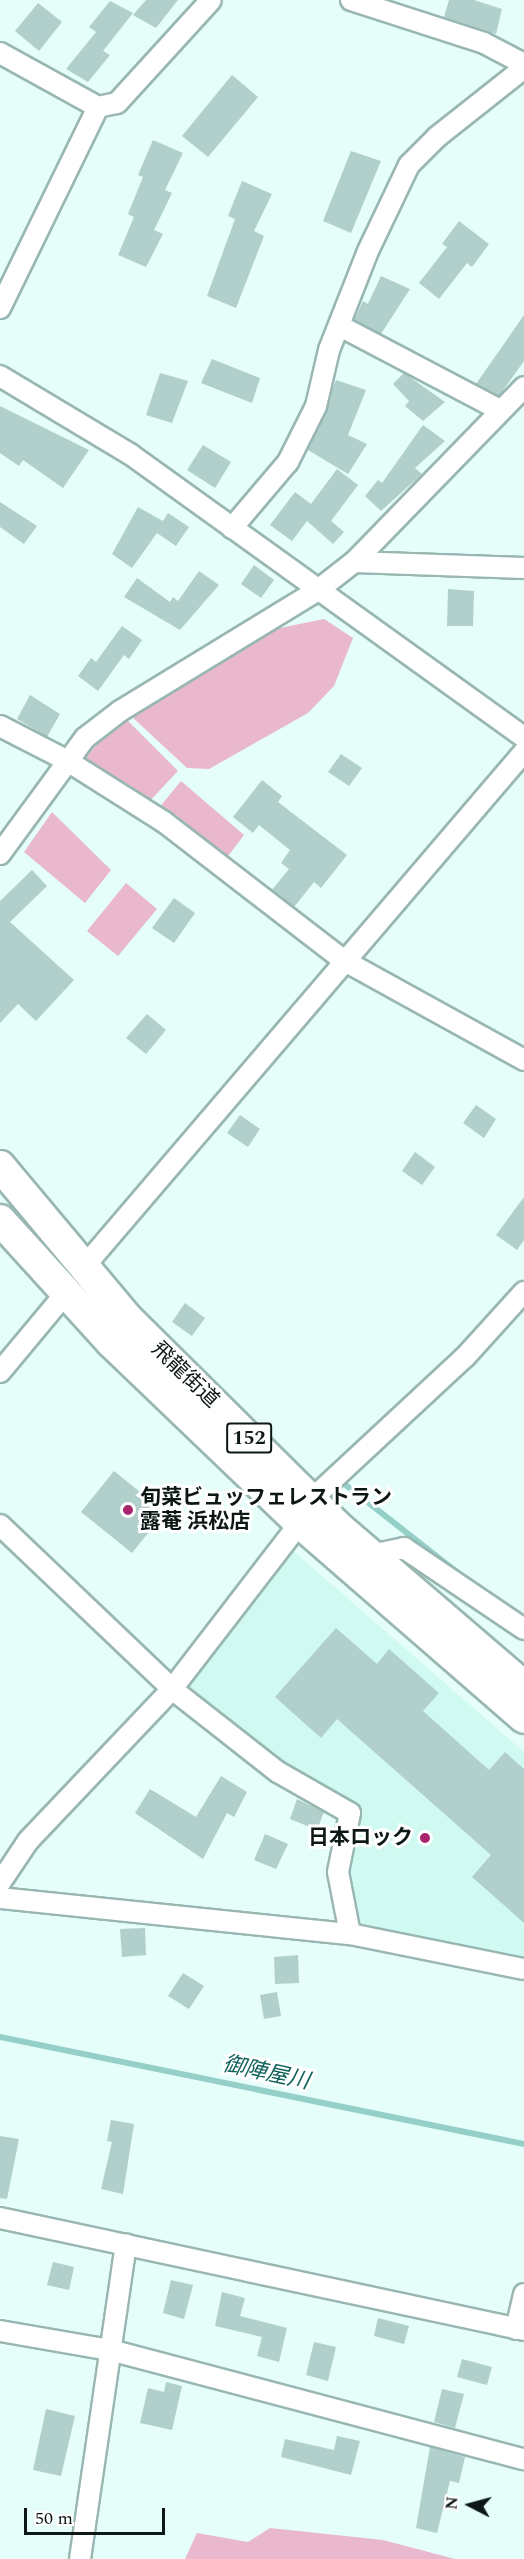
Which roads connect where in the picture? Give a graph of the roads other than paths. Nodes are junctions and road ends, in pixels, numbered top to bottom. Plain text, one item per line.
1 (211, 0) edge
2 (351, 0) edge
3 (0, 53) edge
4 (524, 66) edge
5 (98, 107) junction
6 (0, 308) edge
7 (340, 326) junction
8 (0, 376) edge
9 (524, 387) edge
10 (500, 410) junction
11 (232, 528) junction
12 (354, 562) junction
13 (524, 568) edge
14 (318, 590) junction
15 (0, 726) edge
16 (524, 737) edge
17 (524, 752) edge
18 (66, 760) junction
19 (0, 854) edge
20 (343, 960) junction
21 (524, 1060) edge
22 (0, 1166) edge
23 (0, 1220) edge
24 (83, 1268) junction
25 (524, 1292) edge
26 (65, 1294) junction
27 (0, 1372) edge
28 (306, 1511) junction
29 (0, 1525) edge
30 (371, 1555) junction
31 (524, 1629) edge
32 (524, 1686) edge
33 (172, 1689) junction
34 (524, 1718) edge
35 (0, 1883) edge
36 (0, 1898) edge
37 (350, 1934) junction
38 (524, 1970) edge
39 (0, 2218) edge
40 (126, 2244) junction
41 (524, 2294) edge
42 (520, 2330) edge
43 (0, 2331) edge
44 (110, 2350) junction
45 (524, 2459) edge
46 (80, 2559) edge

1 - 5 street
2 - 4 street
3 - 5 street
4 - 7 street
5 - 6 street
7 - 10 street
7 - 11 street
8 - 11 street
9 - 10 street
10 - 12 street
11 - 14 street
12 - 13 street
12 - 14 street
14 - 16 street
14 - 18 street
15 - 18 street
17 - 20 street
18 - 19 street
18 - 20 street
20 - 21 street
20 - 24 street
22 - 24 highway, 飛龍街道 / 152
23 - 26 highway, 飛龍街道 / 152
24 - 28 highway, 飛龍街道 / 152
25 - 28 street
26 - 27 street
26 - 28 highway, 飛龍街道 / 152
28 - 30 highway, 飛龍街道 / 152
28 - 33 street
28 - 34 highway, 飛龍街道 / 152
29 - 33 street
30 - 31 street
30 - 32 highway, 飛龍街道 / 152
33 - 35 street
33 - 37 street
36 - 37 street
37 - 38 street
39 - 40 street
40 - 42 street
40 - 44 street
41 - 42 street
43 - 44 street
44 - 45 street
44 - 46 street

